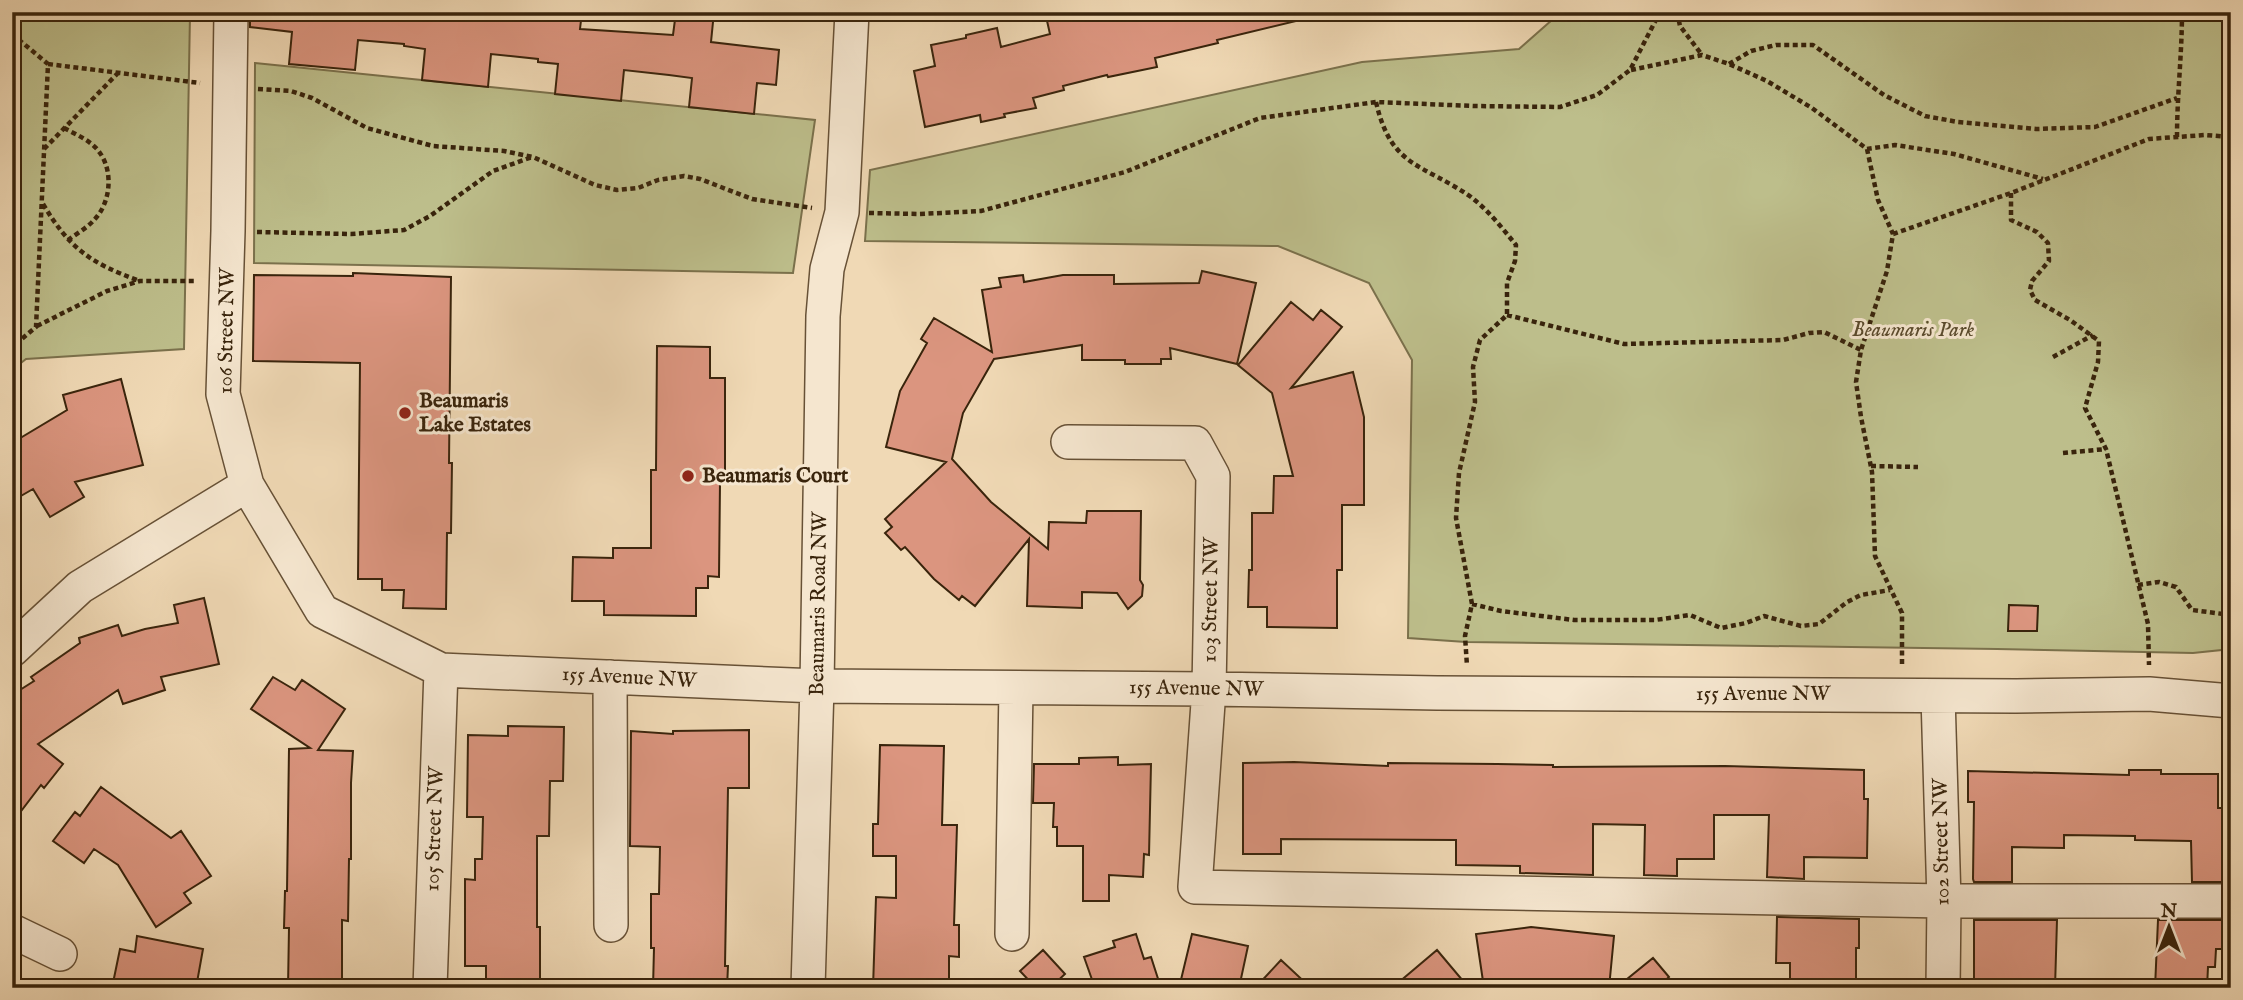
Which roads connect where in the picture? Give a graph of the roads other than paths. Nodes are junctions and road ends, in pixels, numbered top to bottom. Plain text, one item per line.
1 (231, 12) edge
2 (852, 12) edge
3 (1069, 442) dead end
4 (247, 485) junction
5 (12, 650) edge
6 (441, 670) junction
7 (610, 677) junction
8 (817, 686) junction
9 (1016, 688) junction
10 (1209, 689) junction
11 (1938, 695) junction
12 (2231, 701) edge
13 (1944, 901) junction
14 (2231, 901) edge
15 (611, 925) dead end
16 (12, 931) edge
17 (1012, 933) dead end
18 (60, 954) dead end
19 (430, 988) edge
20 (808, 988) edge
21 (1944, 988) edge

1 - 4 street, 106 Street NW
2 - 8 street, Beaumaris Road NW
3 - 10 street, 103 Street NW
4 - 5 street
4 - 6 street, 155 Avenue NW
6 - 7 street, 155 Avenue NW
6 - 19 street, 105 Street NW
7 - 8 street, 155 Avenue NW
7 - 15 street
8 - 9 street, 155 Avenue NW
8 - 20 street, Beaumaris Road NW
9 - 10 street, 155 Avenue NW
9 - 17 street
10 - 11 street, 155 Avenue NW
10 - 13 street, 103 Street NW
11 - 12 street, 155 Avenue NW
11 - 13 street, 102 Street NW
13 - 14 street
13 - 21 street, 102 Street NW
16 - 18 street

